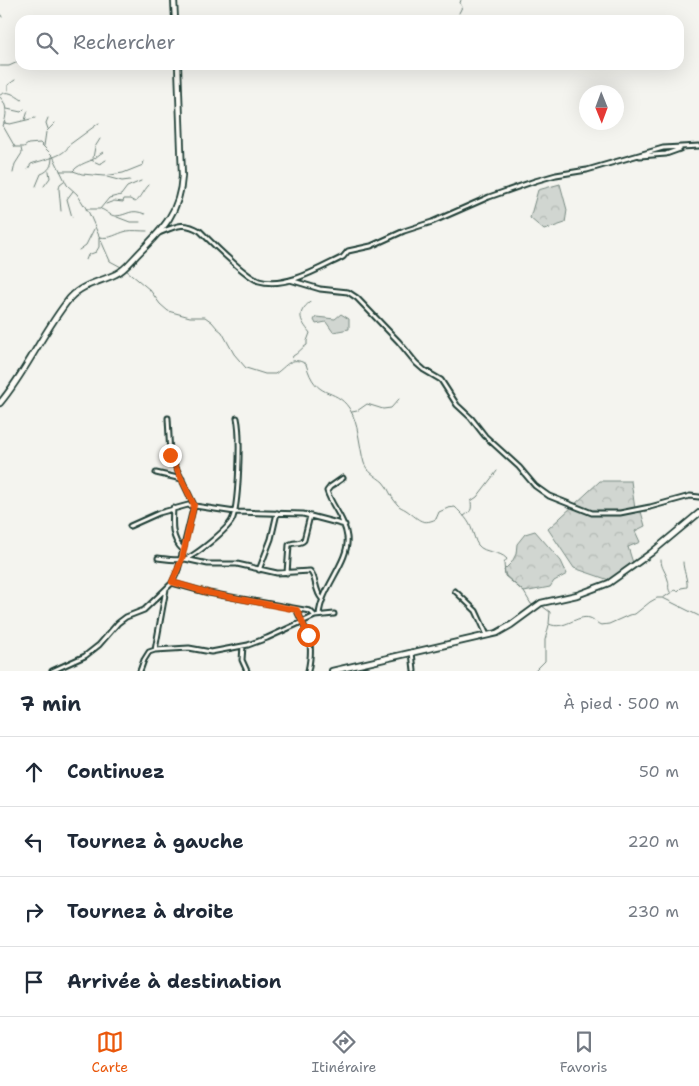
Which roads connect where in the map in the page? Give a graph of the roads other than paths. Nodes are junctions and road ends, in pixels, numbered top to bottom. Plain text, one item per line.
1 (174, 0) edge
2 (175, 15) edge
3 (178, 70) edge
4 (699, 146) edge
5 (159, 233) junction
6 (290, 280) junction
7 (0, 403) edge
8 (168, 418) dead end
9 (237, 418) dead end
10 (156, 473) dead end
11 (343, 478) dead end
12 (182, 480) junction
13 (699, 497) edge
14 (194, 505) junction
15 (174, 508) junction
16 (234, 512) junction
17 (277, 513) junction
18 (699, 513) edge
19 (310, 516) junction
20 (345, 525) junction
21 (130, 526) dead end
22 (184, 551) junction
23 (158, 558) dead end
24 (183, 559) junction
25 (259, 570) junction
26 (287, 573) junction
27 (172, 582) junction
28 (166, 588) junction
29 (455, 591) dead end
30 (322, 600) junction
31 (297, 610) junction
32 (334, 614) dead end
33 (317, 615) junction
34 (302, 621) junction
35 (487, 636) junction
36 (243, 646) junction
37 (155, 650) junction
38 (412, 652) junction
39 (359, 664) junction
40 (52, 671) edge
41 (140, 671) edge
42 (247, 671) edge
43 (308, 671) edge
44 (332, 671) edge
45 (362, 671) edge
46 (414, 671) edge

1 - 2 street
3 - 5 street
4 - 6 street
5 - 6 street
5 - 7 street
6 - 13 street
8 - 12 street
9 - 16 street
10 - 12 street
11 - 20 street
12 - 14 street
14 - 15 street
14 - 16 street
14 - 22 street
15 - 21 street
15 - 22 street
16 - 17 street
16 - 24 street
17 - 19 street
17 - 25 street
18 - 35 street
19 - 20 street
19 - 26 street
20 - 30 street
22 - 24 street
23 - 24 street
24 - 25 street
24 - 27 street
25 - 26 street
26 - 30 street
27 - 28 street
27 - 31 street
28 - 37 street
28 - 40 street
29 - 35 street
30 - 33 street
31 - 33 street
31 - 34 street
32 - 33 street
33 - 34 street
34 - 36 street
34 - 43 street
35 - 38 street
36 - 37 street
36 - 42 street
37 - 41 street
38 - 39 street
38 - 46 street
39 - 44 street
39 - 45 street

